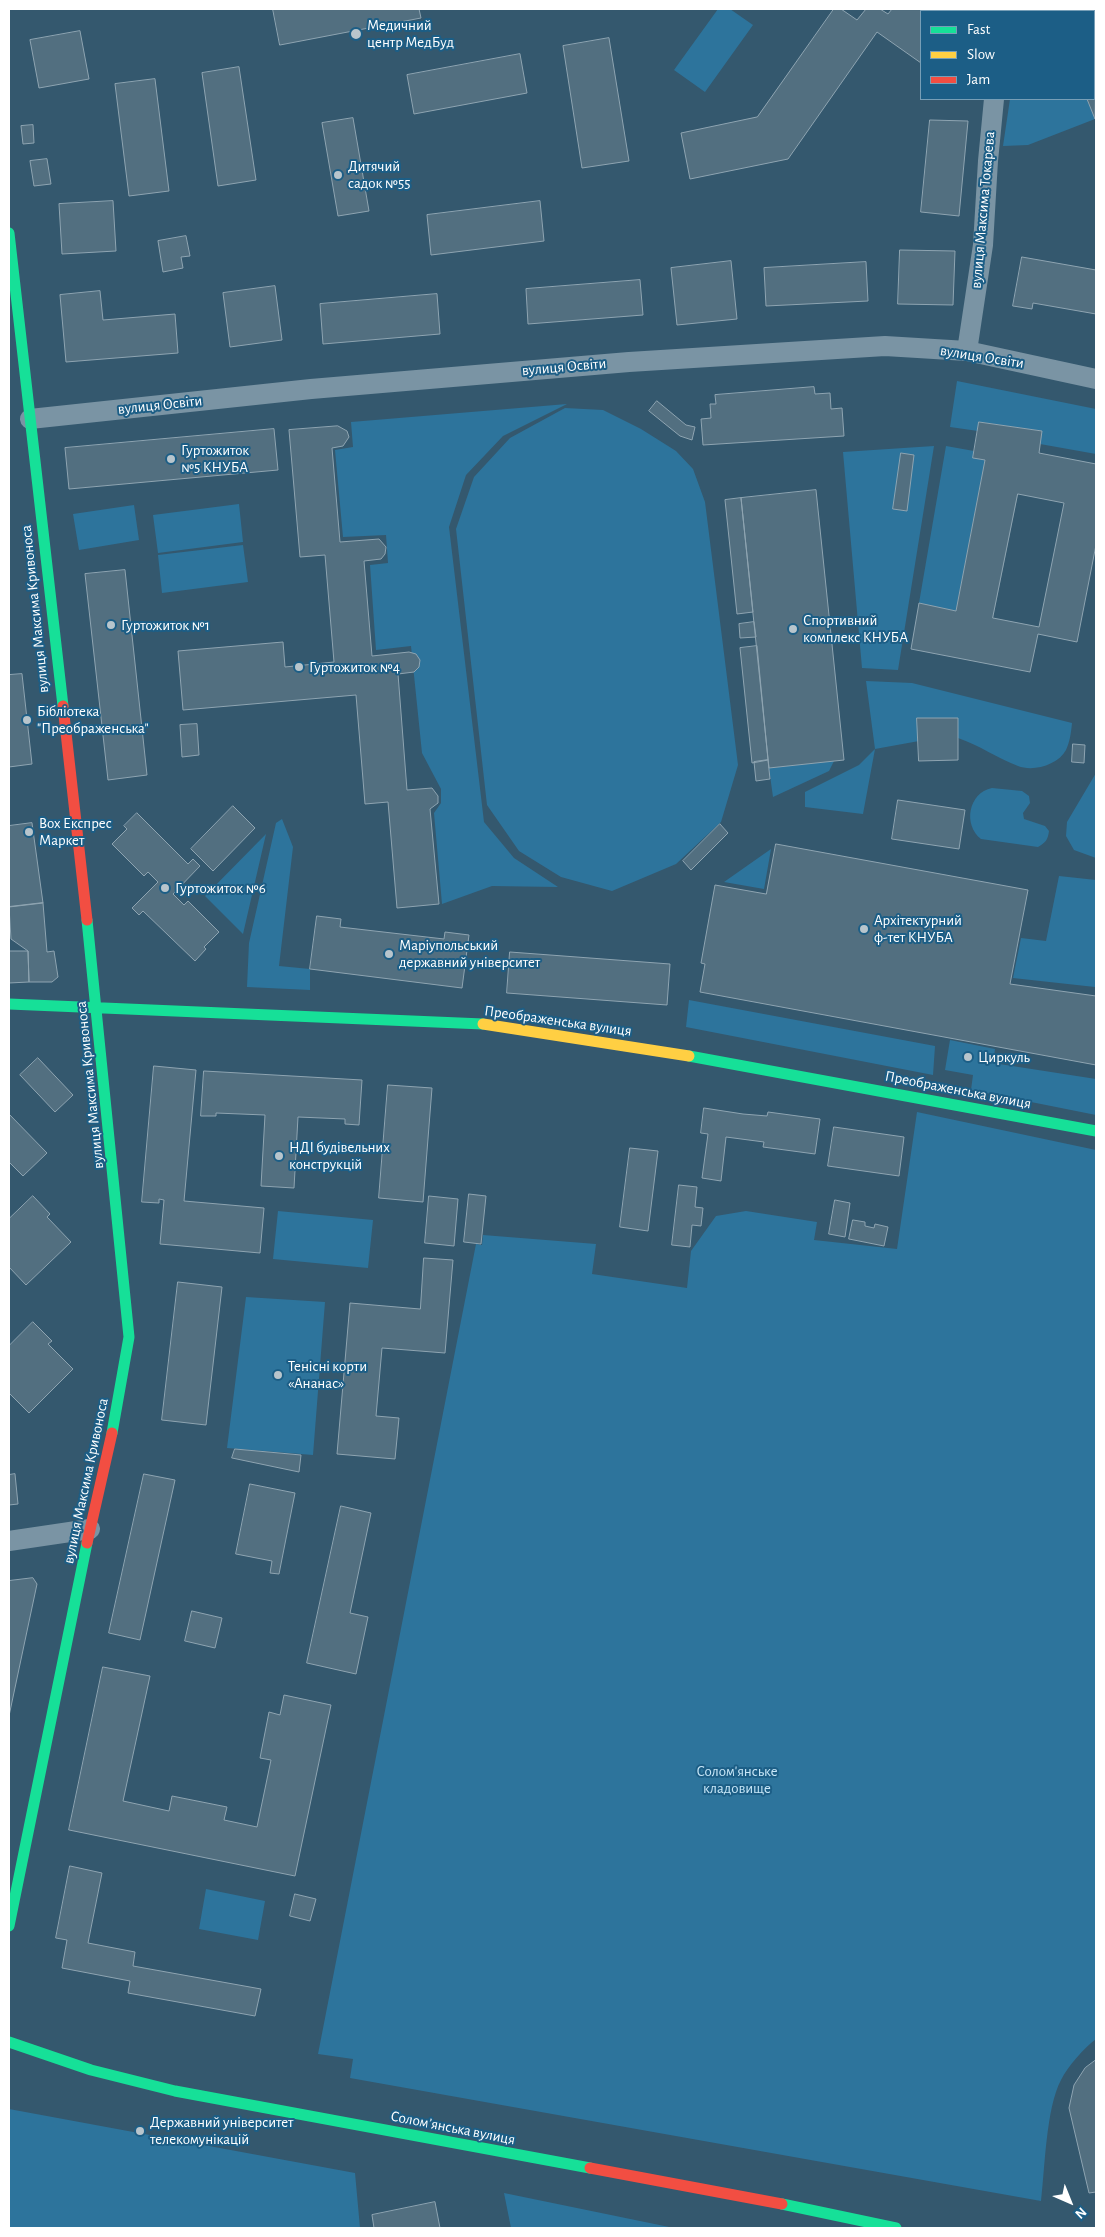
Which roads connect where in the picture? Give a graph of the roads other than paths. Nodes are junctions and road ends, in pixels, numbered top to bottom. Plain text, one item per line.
1 (994, 100) edge
2 (9, 233) edge
3 (967, 351) junction
4 (1096, 378) edge
5 (30, 418) junction
6 (9, 1004) edge
7 (97, 1009) junction
8 (1096, 1131) edge
9 (90, 1529) junction
10 (9, 1541) edge
11 (9, 1926) edge
12 (9, 2042) edge
13 (896, 2228) edge

1 - 3 street, вулиця Максима Токарева
2 - 5 street, вулиця Максима Кривоноса
3 - 4 street, вулиця Освіти
3 - 5 street, вулиця Освіти
5 - 7 street, вулиця Максима Кривоноса
6 - 7 street, Преображенська вулиця
7 - 8 street, Преображенська вулиця
7 - 9 street, вулиця Максима Кривоноса
9 - 10 street
9 - 11 street, вулиця Максима Кривоноса
12 - 13 street, Соломʼянська вулиця

